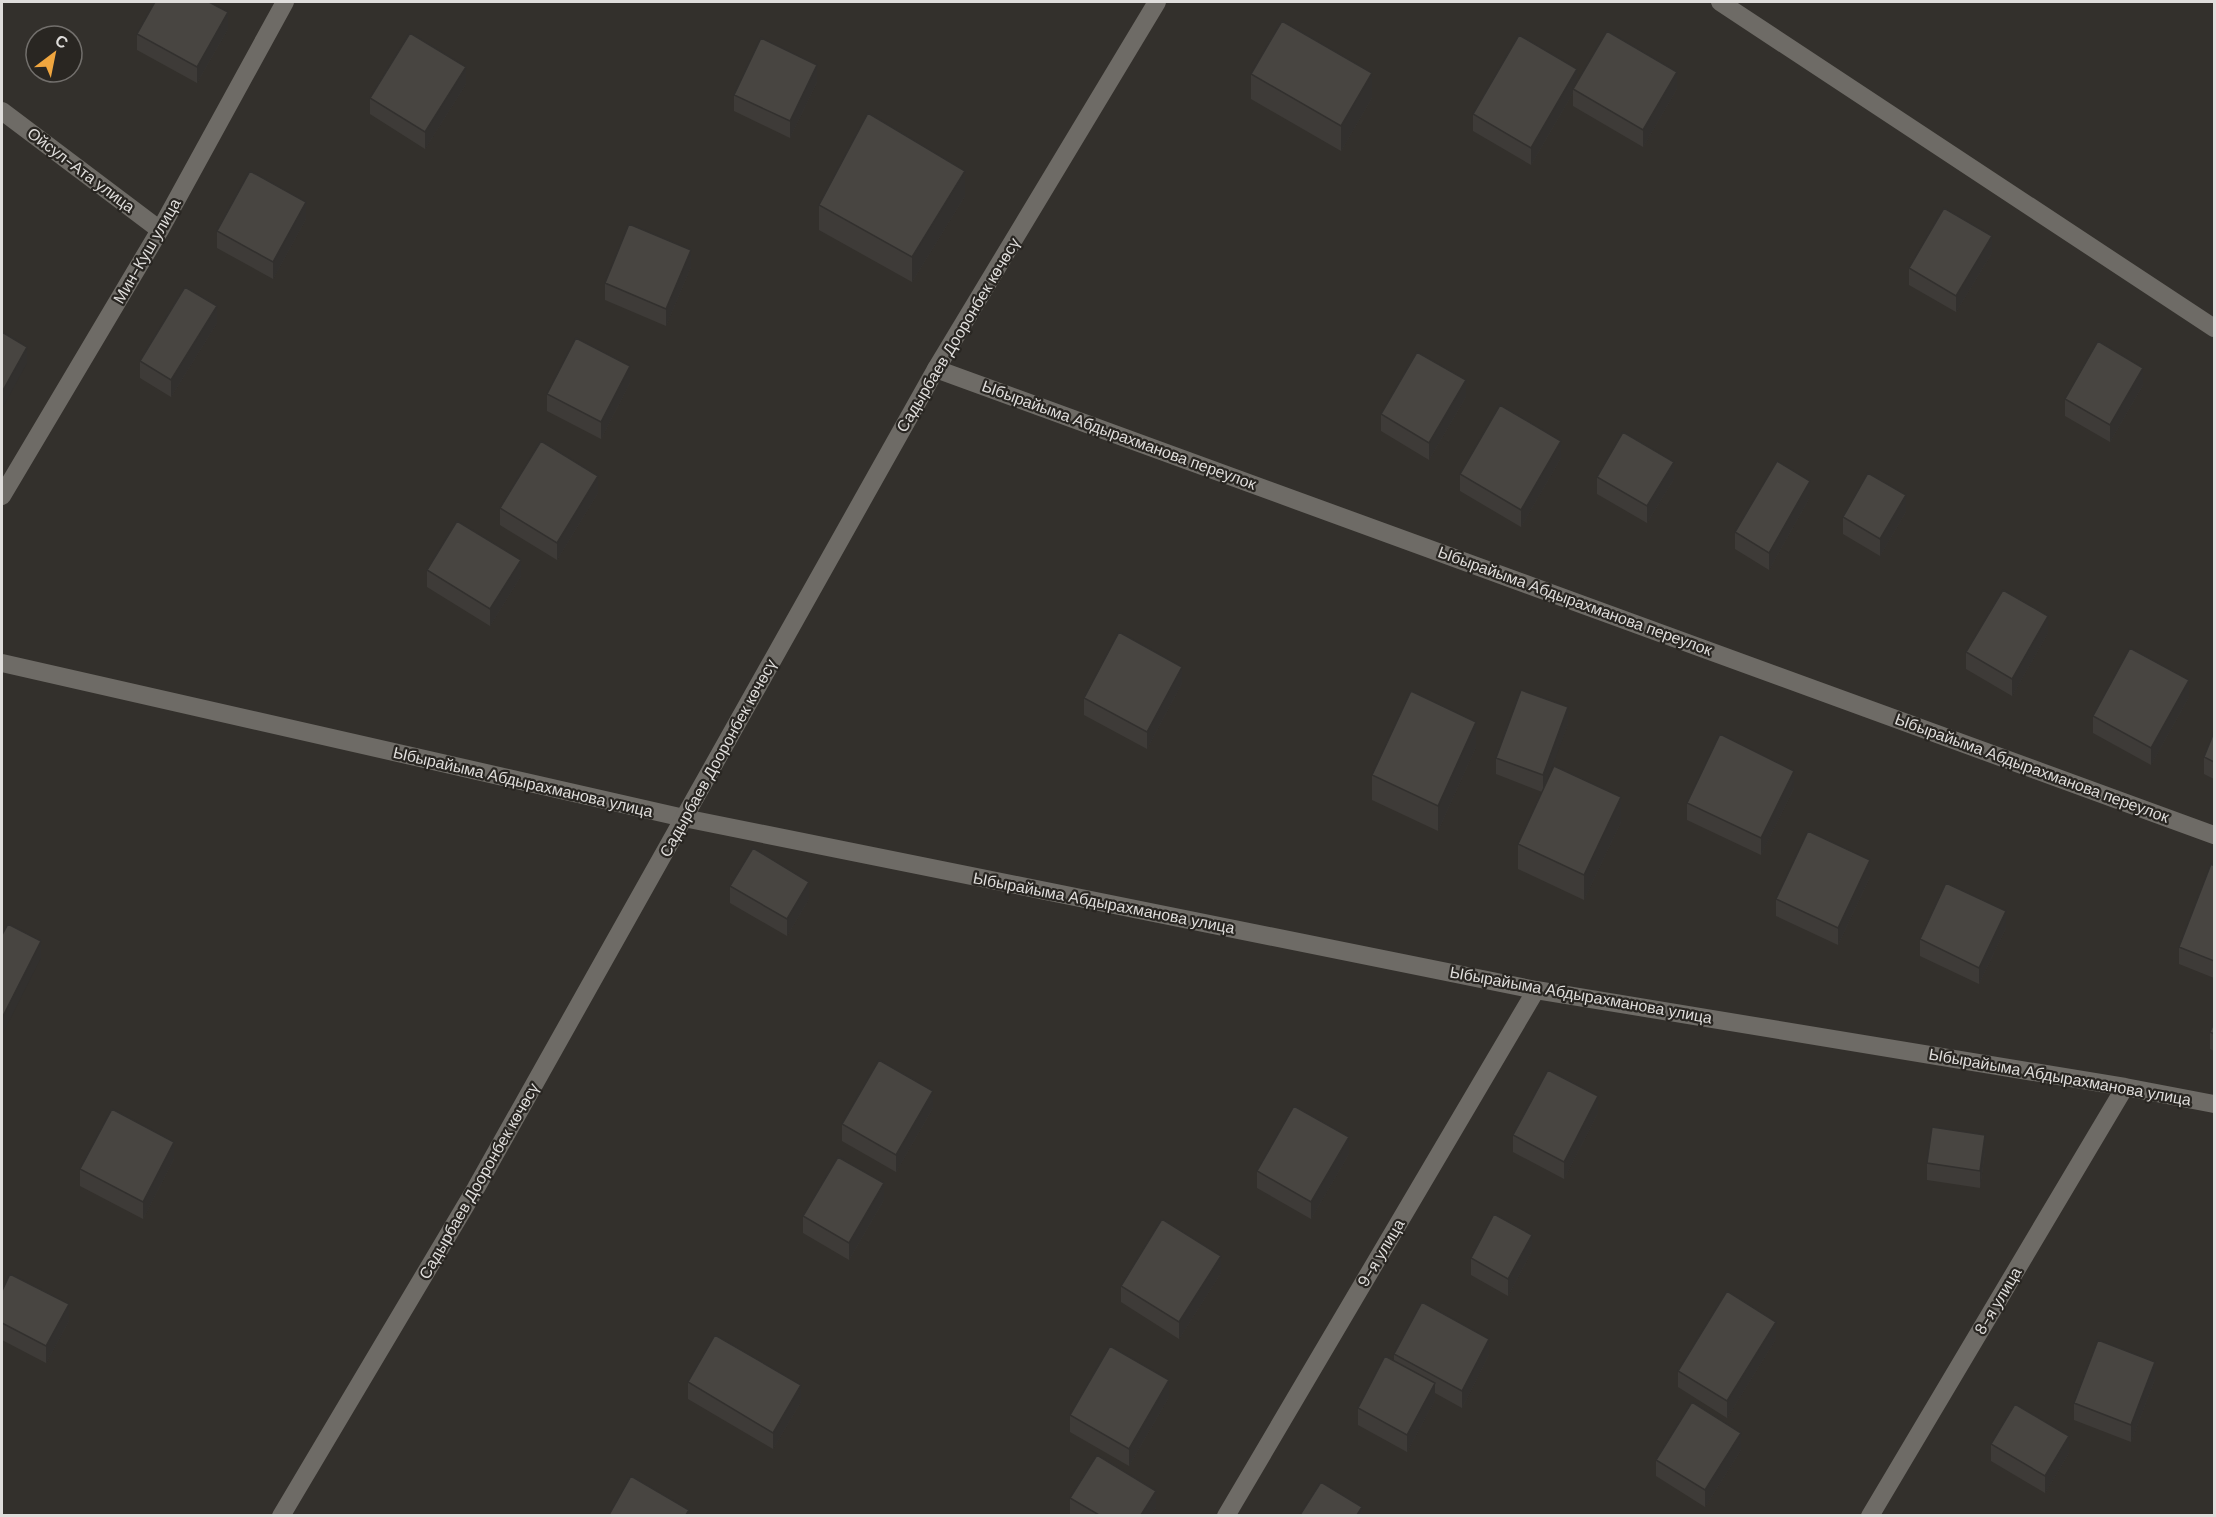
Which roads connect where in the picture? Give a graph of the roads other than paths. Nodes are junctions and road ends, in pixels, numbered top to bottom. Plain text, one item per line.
1 (285, 2) edge
2 (1157, 2) edge
3 (1720, 2) edge
4 (2, 111) edge
5 (160, 230) junction
6 (2214, 328) edge
7 (936, 369) junction
8 (2, 496) edge
9 (2, 663) edge
10 (684, 818) junction
11 (2214, 835) edge
12 (1536, 990) junction
13 (2125, 1087) junction
14 (2214, 1104) edge
15 (281, 1515) edge
16 (1226, 1515) edge
17 (1870, 1515) edge

1 - 5 street, Мин-Куш улица
2 - 7 street, Садырбаев Дооронбек көчөсү
3 - 6 street
4 - 5 street, Ойсул-Ата улица
5 - 8 street, Мин-Куш улица
7 - 10 street, Садырбаев Дооронбек көчөсү
7 - 11 street, Ыбырайыма Абдырахманова переулок
9 - 10 street, Ыбырайыма Абдырахманова улица
10 - 12 street, Ыбырайыма Абдырахманова улица
10 - 15 street, Садырбаев Дооронбек көчөсү
12 - 13 street, Ыбырайыма Абдырахманова улица
12 - 16 street, 9-я улица
13 - 14 street, Ыбырайыма Абдырахманова улица
13 - 17 street, 8-я улица

